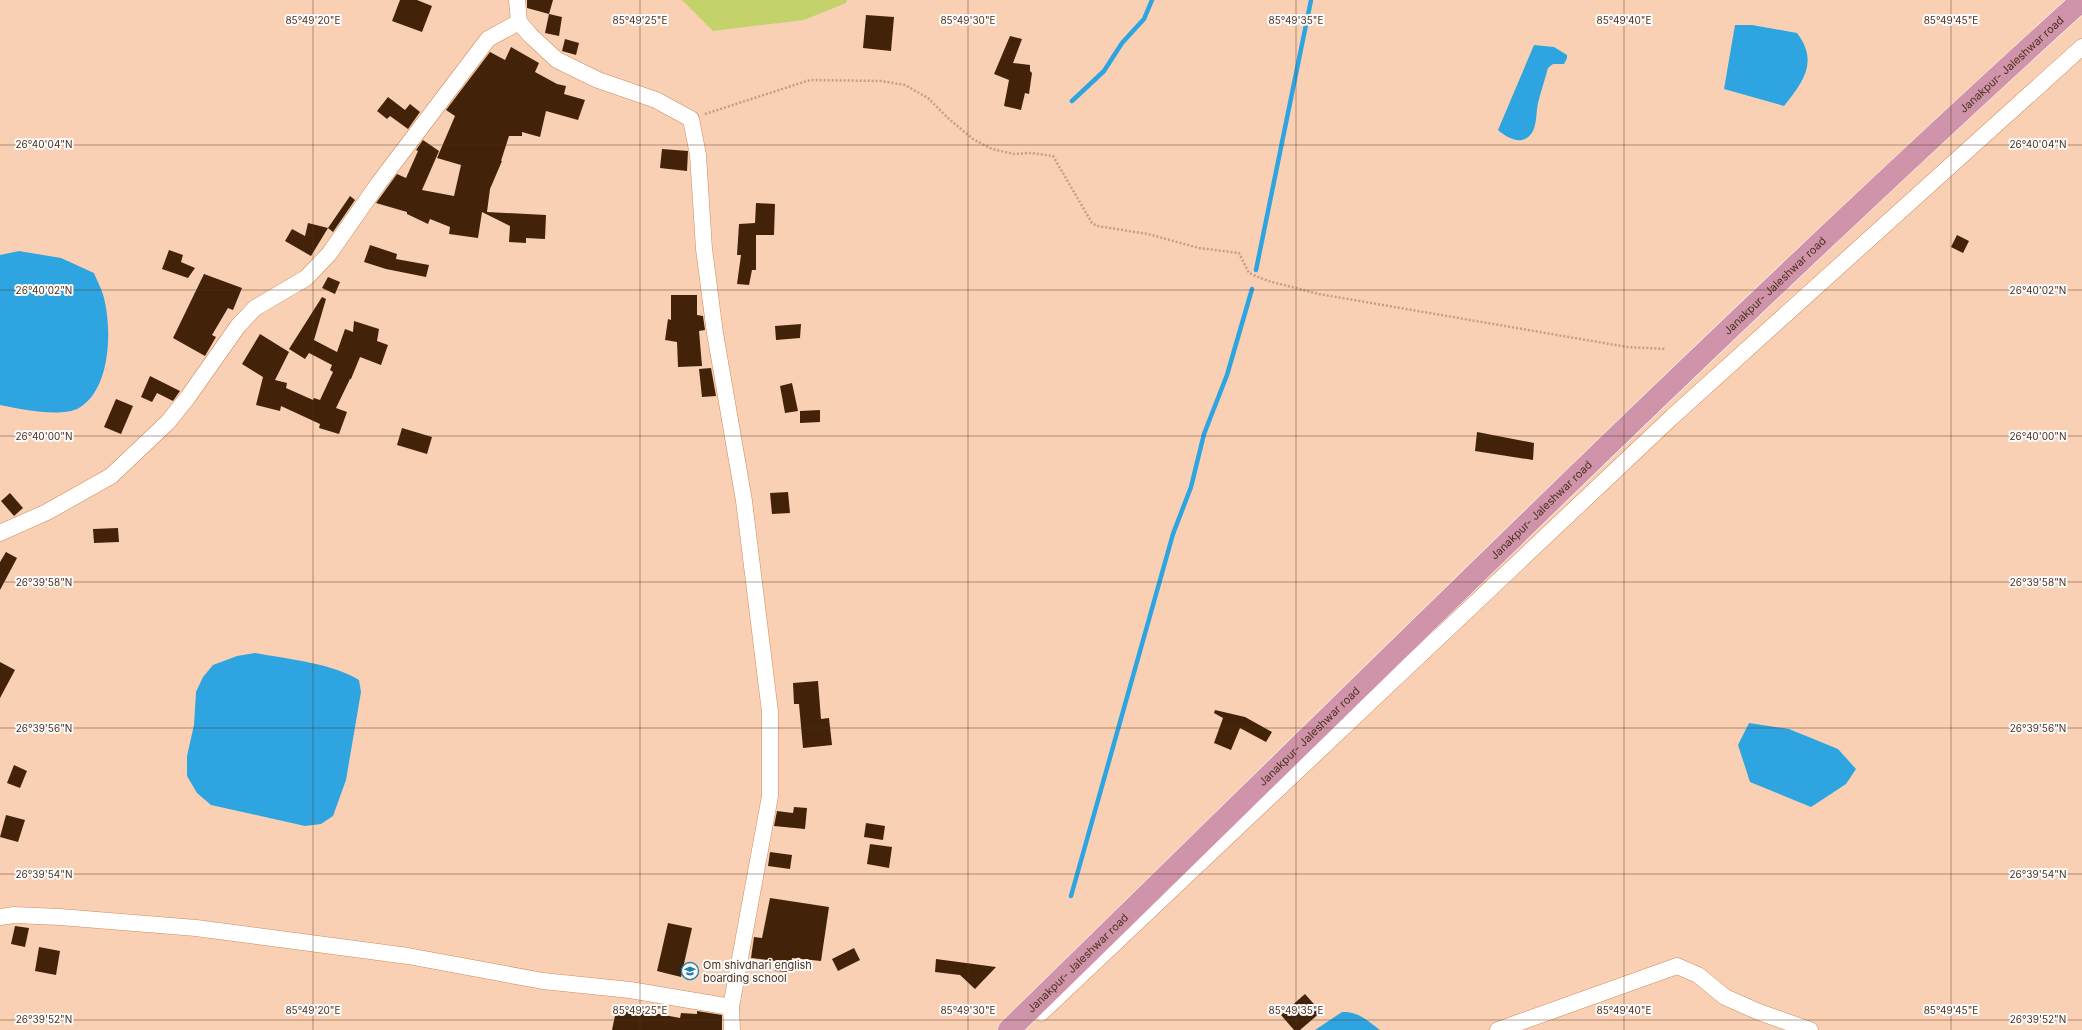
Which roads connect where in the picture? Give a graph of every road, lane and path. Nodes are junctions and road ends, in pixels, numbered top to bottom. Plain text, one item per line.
1 (517, 0) edge
2 (2082, 0) edge
3 (519, 22) junction
4 (2082, 47) edge
5 (691, 119) junction
6 (1666, 349) dead end
7 (0, 533) edge
8 (0, 917) edge
9 (731, 1008) junction
10 (732, 1030) edge
11 (1009, 1030) edge
12 (1023, 1030) edge
13 (1498, 1030) edge
14 (1810, 1030) edge

1 - 3 street
2 - 11 highway, Janakpur- Jaleshwar road
3 - 5 street
3 - 7 street
4 - 12 street
5 - 6 path
5 - 9 street
8 - 9 street
9 - 10 street
13 - 14 street

